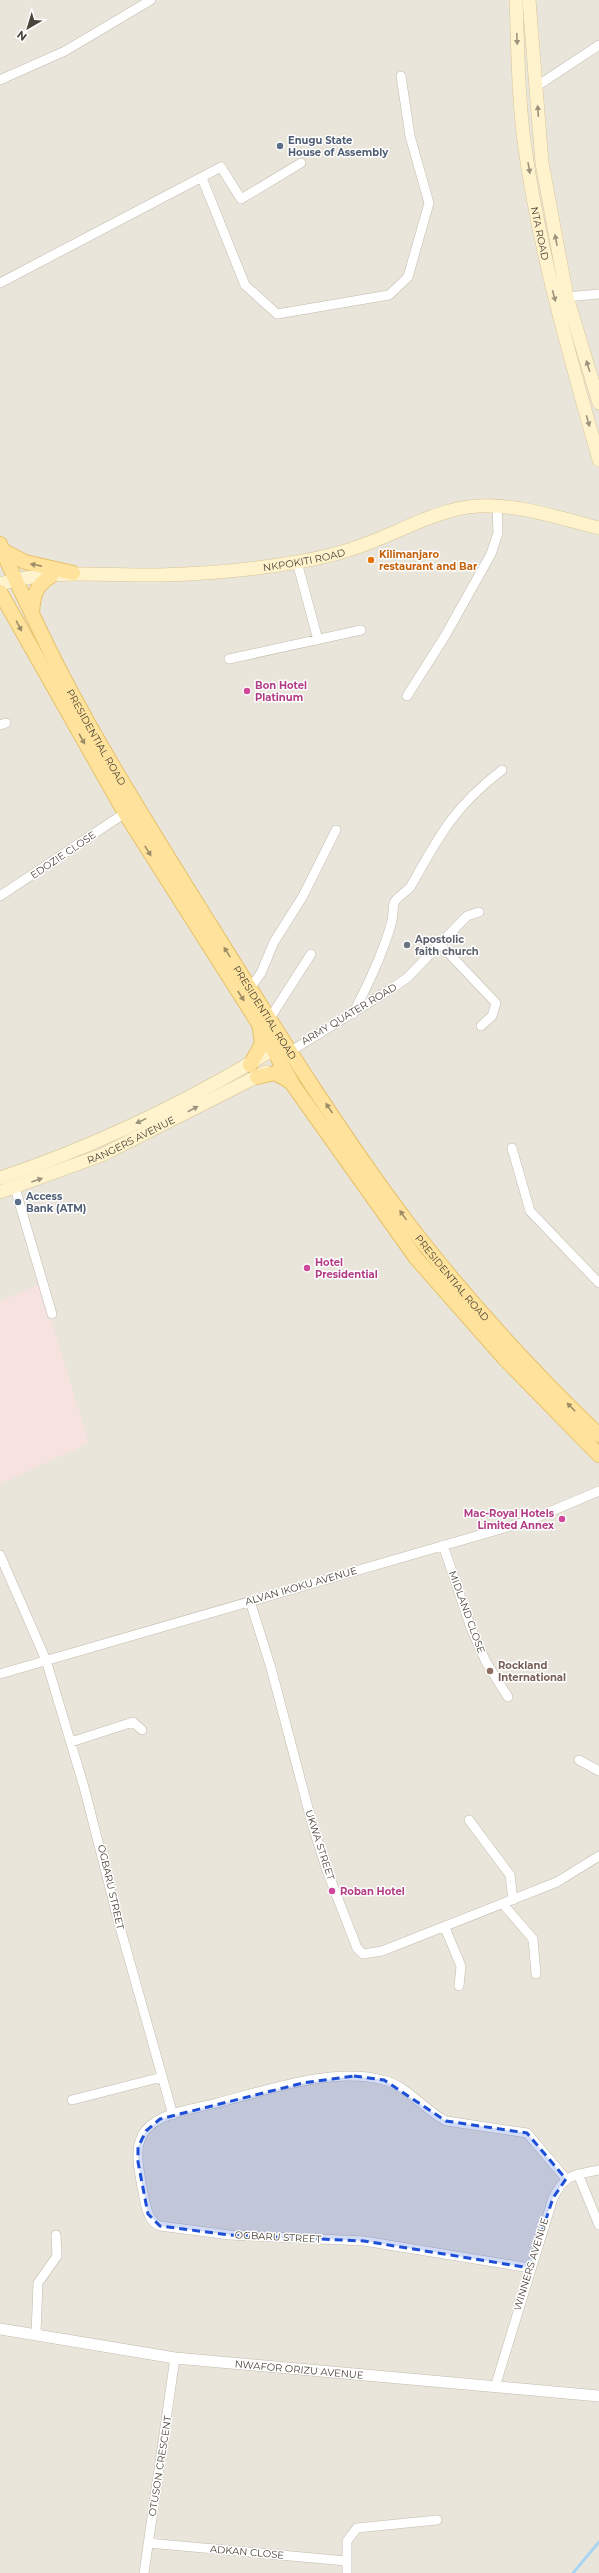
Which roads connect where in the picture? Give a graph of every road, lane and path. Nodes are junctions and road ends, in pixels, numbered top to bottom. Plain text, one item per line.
1 (151, 0) edge
2 (516, 0) edge
3 (529, 0) edge
4 (599, 44) edge
5 (401, 76) dead end
6 (0, 80) edge
7 (537, 86) junction
8 (301, 164) dead end
9 (202, 178) junction
10 (0, 283) edge
11 (599, 294) edge
12 (567, 297) junction
13 (599, 403) edge
14 (599, 460) edge
15 (497, 506) junction
16 (599, 528) edge
17 (1, 547) edge
18 (297, 562) junction
19 (73, 572) junction
20 (51, 576) junction
21 (14, 580) junction
22 (0, 584) edge
23 (0, 592) edge
24 (32, 615) junction
25 (361, 630) dead end
26 (318, 640) junction
27 (229, 659) dead end
28 (407, 696) dead end
29 (502, 770) dead end
30 (125, 813) junction
31 (336, 830) dead end
32 (0, 896) edge
33 (189, 903) junction
34 (479, 912) dead end
35 (439, 943) junction
36 (311, 954) dead end
37 (250, 988) junction
38 (353, 1014) junction
39 (264, 1019) junction
40 (482, 1026) dead end
41 (273, 1050) junction
42 (290, 1050) junction
43 (281, 1064) junction
44 (253, 1071) junction
45 (293, 1084) junction
46 (512, 1148) dead end
47 (0, 1178) edge
48 (15, 1188) junction
49 (0, 1192) edge
50 (599, 1283) edge
51 (52, 1314) dead end
52 (599, 1435) edge
53 (599, 1455) edge
54 (599, 1491) edge
55 (443, 1545) junction
56 (0, 1555) edge
57 (250, 1601) junction
58 (46, 1660) junction
59 (0, 1674) edge
60 (508, 1697) dead end
61 (142, 1730) dead end
62 (71, 1742) junction
63 (579, 1760) dead end
64 (599, 1771) edge
65 (469, 1820) dead end
66 (599, 1856) edge
67 (512, 1900) junction
68 (503, 1904) junction
69 (445, 1928) junction
70 (536, 1974) dead end
71 (459, 1986) dead end
72 (162, 2077) junction
73 (72, 2100) dead end
74 (173, 2115) junction
75 (599, 2170) edge
76 (578, 2174) junction
77 (566, 2179) junction
78 (599, 2225) edge
79 (56, 2235) dead end
80 (530, 2268) junction
81 (0, 2329) edge
82 (36, 2334) junction
83 (175, 2358) junction
84 (494, 2387) junction
85 (599, 2396) edge
86 (438, 2520) dead end
87 (148, 2543) junction
88 (346, 2561) junction
89 (144, 2573) edge
90 (347, 2573) edge

1 - 6 street
2 -> 14 main road, NTA ROAD
3 - 7 main road, NTA ROAD
4 - 7 street
5 - 9 street
12 -> 7 main road, NTA ROAD
8 - 9 street
9 - 10 street
11 - 12 street
13 -> 12 main road, NTA ROAD
15 - 16 main road, NKPOKITI ROAD
15 - 18 main road, NKPOKITI ROAD
15 - 28 street
19 -> 17 main road
17 - 21 main road, PRESIDENTIAL ROAD
18 - 19 main road, NKPOKITI ROAD
18 - 26 street
19 - 20 main road, NKPOKITI ROAD
20 - 21 main road, NKPOKITI ROAD
20 - 24 main road
21 - 22 main road, NKPOKITI ROAD
21 - 24 main road, PRESIDENTIAL ROAD
23 -> 30 main road, PRESIDENTIAL ROAD
24 - 33 main road, PRESIDENTIAL ROAD
25 - 26 street
26 - 27 street
29 - 38 street
30 - 32 street, EDOZIE CLOSE
30 -> 33 main road, PRESIDENTIAL ROAD
31 - 37 street
37 -> 33 main road, PRESIDENTIAL ROAD
33 -> 39 main road, PRESIDENTIAL ROAD
34 - 35 street, ARMY QUATER ROAD
35 - 38 street, ARMY QUATER ROAD
35 - 40 street
36 - 39 street
37 - 39 main road, PRESIDENTIAL ROAD
38 - 42 street, ARMY QUATER ROAD
39 - 41 main road, PRESIDENTIAL ROAD
39 - 42 main road, PRESIDENTIAL ROAD
39 - 44 main road
41 - 42 main road
41 - 43 main road, PRESIDENTIAL ROAD
41 - 44 main road
42 - 43 main road
52 -> 42 main road, PRESIDENTIAL ROAD
43 - 44 main road
43 - 45 main road, PRESIDENTIAL ROAD
44 - 45 main road
44 -> 47 main road, RANGERS AVENUE
48 -> 44 main road, RANGERS AVENUE
45 - 53 main road, PRESIDENTIAL ROAD
46 - 50 street
48 - 49 main road, RANGERS AVENUE
48 - 51 street
54 - 55 street, ALVAN IKOKU AVENUE
55 - 57 street, ALVAN IKOKU AVENUE
55 - 60 street, MIDLAND CLOSE
56 - 58 street, OGBARU STREET
57 - 58 street, ALVAN IKOKU AVENUE
57 - 69 street, UKWA STREET
58 - 59 street, ALVAN IKOKU AVENUE
58 - 62 street, OGBARU STREET
61 - 62 street
62 - 72 street, OGBARU STREET
63 - 64 street
65 - 67 street
66 - 67 street, UKWA STREET
67 - 68 street, UKWA STREET
68 - 69 street, UKWA STREET
68 - 70 street
69 - 71 street
72 - 73 street
72 - 74 street, OGBARU STREET
74 - 77 street, OGBARU STREET
74 - 80 street, OGBARU STREET
75 - 76 street
76 - 77 street
76 - 78 street
77 - 80 street, WINNERS AVENUE
79 - 82 street
80 - 84 street, WINNERS AVENUE
81 - 82 street, NWAFOR ORIZU AVENUE
82 - 83 street, NWAFOR ORIZU AVENUE
83 - 84 street, NWAFOR ORIZU AVENUE
83 - 87 street, OTUSON CRESCENT
84 - 85 street, NWAFOR ORIZU AVENUE
86 - 88 street
87 - 88 street, ADKAN CLOSE
87 - 89 street, OTUSON CRESCENT
88 - 90 street

